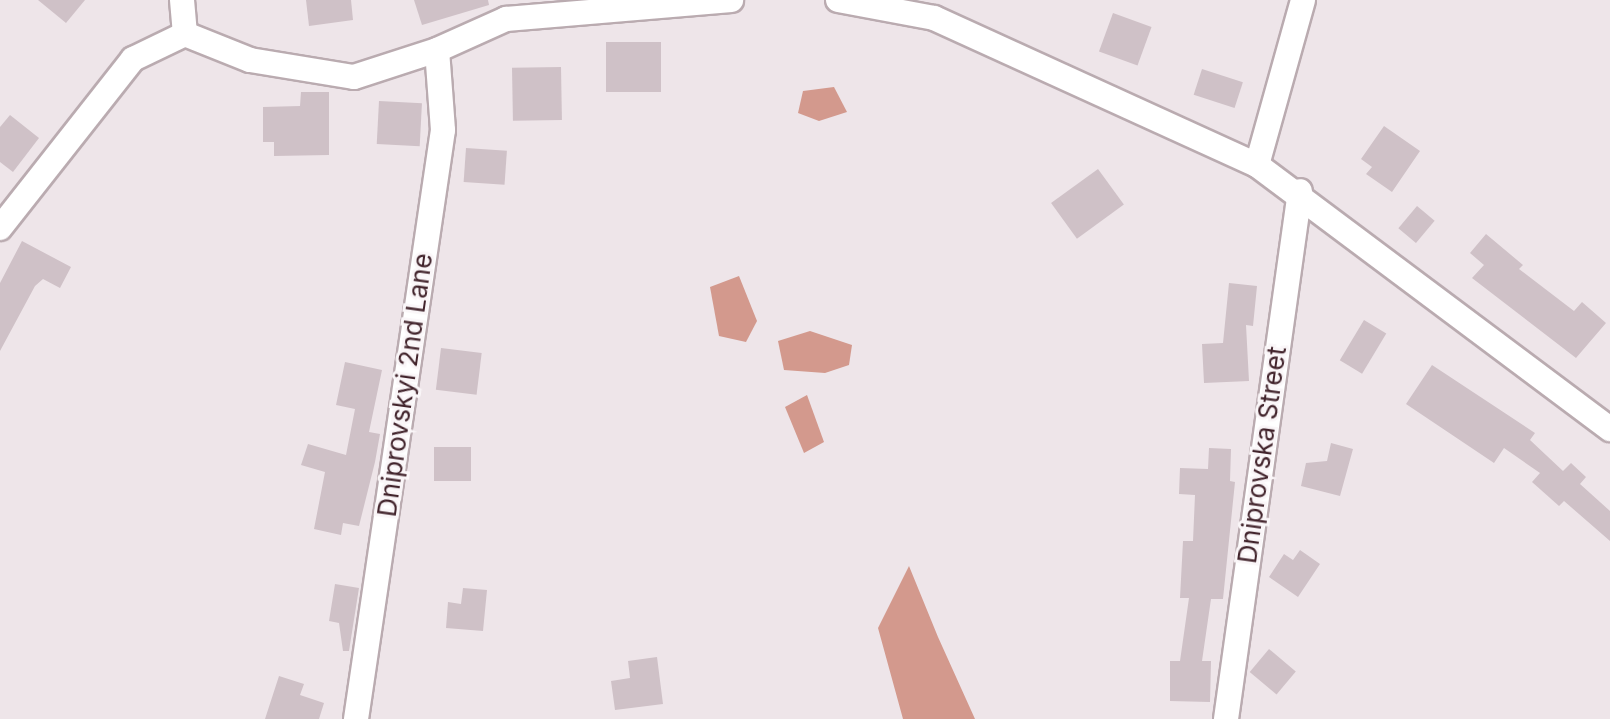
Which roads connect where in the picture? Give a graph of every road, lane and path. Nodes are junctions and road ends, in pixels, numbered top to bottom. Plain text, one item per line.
1 (182, 0) edge
2 (731, 0) edge
3 (838, 0) edge
4 (1303, 0) edge
5 (185, 34) junction
6 (437, 50) junction
7 (1257, 165) junction
8 (1300, 191) junction
9 (0, 228) edge
10 (1610, 429) edge
11 (356, 719) edge
12 (1226, 719) edge

1 - 5 street
2 - 6 street
3 - 7 street
4 - 7 street
5 - 6 street
5 - 9 street
6 - 11 street, Dniprovskyi 2nd Lane
7 - 8 street
8 - 10 street
8 - 12 street, Dniprovska Street

